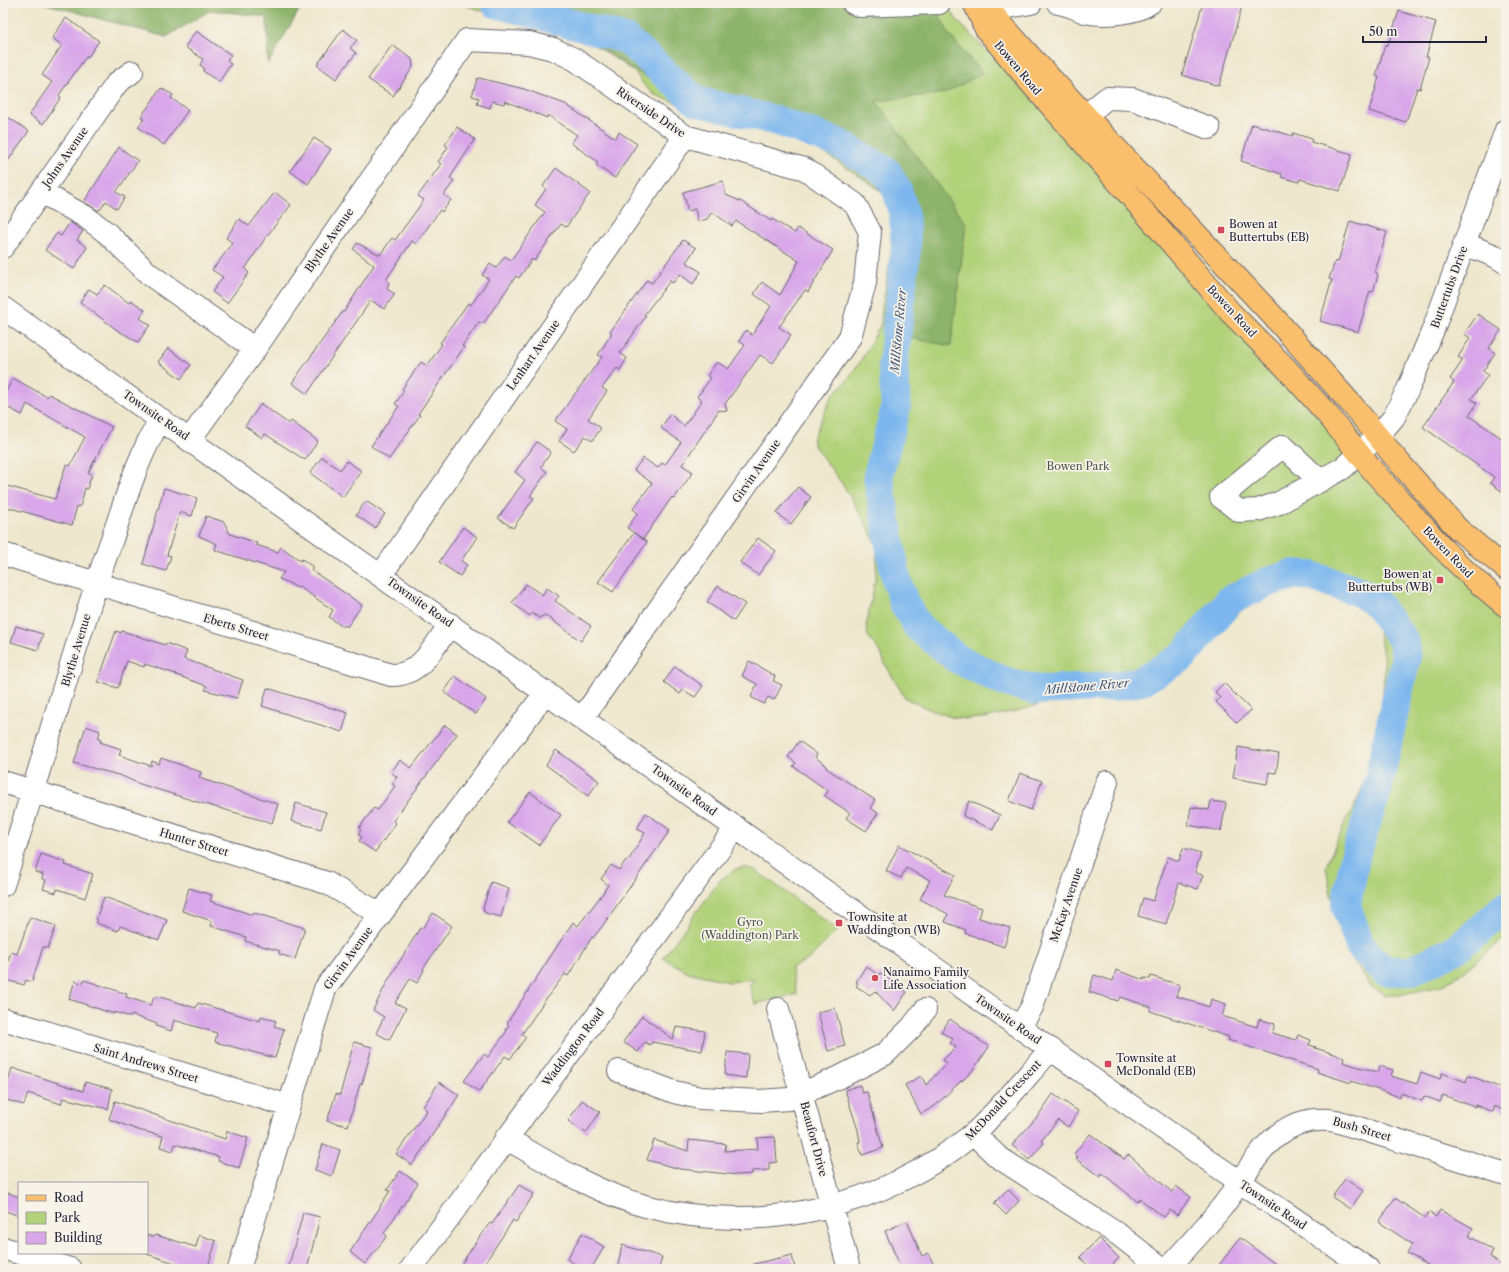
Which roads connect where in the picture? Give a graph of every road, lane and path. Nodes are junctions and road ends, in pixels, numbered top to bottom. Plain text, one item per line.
1 (853, 3) edge
2 (939, 3) edge
3 (974, 3) edge
4 (1031, 3) edge
5 (1058, 3) edge
6 (1150, 3) edge
7 (987, 13) edge
8 (467, 40) joint
9 (132, 72) dead end
10 (1077, 122) junction
11 (1209, 128) dead end
12 (1506, 130) edge
13 (685, 136) junction
14 (41, 192) junction
15 (855, 204) joint
16 (1465, 244) junction
17 (3, 247) edge
18 (1506, 263) edge
19 (3, 308) edge
20 (254, 349) junction
21 (161, 419) junction
22 (1378, 436) junction
23 (190, 439) junction
24 (1360, 454) junction
25 (1320, 481) dead end
26 (3, 554) edge
27 (1506, 569) edge
28 (381, 575) junction
29 (96, 583) junction
30 (1506, 606) edge
31 (450, 624) junction
32 (546, 692) junction
33 (583, 718) junction
34 (3, 782) edge
35 (1107, 782) dead end
36 (34, 792) junction
37 (736, 827) junction
38 (3, 885) edge
39 (380, 914) junction
40 (778, 1009) dead end
41 (925, 1010) dead end
42 (3, 1019) edge
43 (1020, 1027) junction
44 (1050, 1049) junction
45 (619, 1071) dead end
46 (802, 1094) junction
47 (289, 1106) junction
48 (974, 1134) junction
49 (506, 1138) junction
50 (1506, 1174) edge
51 (1240, 1182) junction
52 (833, 1206) junction
53 (3, 1248) edge
54 (18, 1253) edge
55 (22, 1254) edge
56 (70, 1269) edge
57 (239, 1269) edge
58 (410, 1269) edge
59 (849, 1269) edge
60 (1162, 1269) edge
61 (1167, 1269) edge
62 (1368, 1269) edge

1 - 2 street
3 - 7 main road, Bowen Road
4 - 7 street
5 - 6 street
7 - 10 main road, Bowen Road
8 - 13 street, Riverside Drive
8 - 20 street, Blythe Avenue
9 - 14 street, Johns Avenue
10 - 11 street
10 - 22 main road, Bowen Road
10 - 24 main road, Bowen Road
12 - 16 street, Buttertubs Drive
13 - 15 street, Riverside Drive
13 - 28 street, Lenhart Avenue
14 - 17 street, Johns Avenue
14 - 20 street
15 - 33 street, Girvin Avenue
16 - 18 street
16 - 22 street, Buttertubs Drive
19 - 21 street, Townsite Road
20 - 23 street, Blythe Avenue
21 - 23 street, Townsite Road
21 - 29 street, Blythe Avenue
22 - 24 street, Buttertubs Drive
22 - 27 main road, Bowen Road
23 - 28 street, Townsite Road
24 - 25 street, Buttertubs Drive
24 - 30 main road, Bowen Road
26 - 29 street, Eberts Street
28 - 31 street, Townsite Road
29 - 31 street, Eberts Street
29 - 36 street, Blythe Avenue
31 - 32 street, Townsite Road
32 - 33 street, Townsite Road
32 - 39 street, Girvin Avenue
33 - 37 street, Townsite Road
34 - 36 street, Hunter Street
35 - 43 street, McKay Avenue
36 - 38 street, Blythe Avenue
36 - 39 street, Hunter Street
37 - 43 street, Townsite Road
37 - 49 street, Waddington Road
39 - 47 street, Girvin Avenue
40 - 46 street, Beaufort Drive
41 - 46 street
42 - 47 street, Saint Andrews Street
43 - 44 street, Townsite Road
44 - 48 street, McDonald Crescent
44 - 51 street, Townsite Road
45 - 46 street
46 - 52 street, Beaufort Drive
47 - 57 street, Girvin Avenue
48 - 52 street, McDonald Crescent
48 - 60 street
49 - 52 street, McDonald Crescent
49 - 58 street, Waddington Road
50 - 51 street, Bush Street
51 - 61 street, Bush Street
51 - 62 street, Townsite Road
52 - 59 street, Beaufort Drive
53 - 54 street
55 - 56 street

